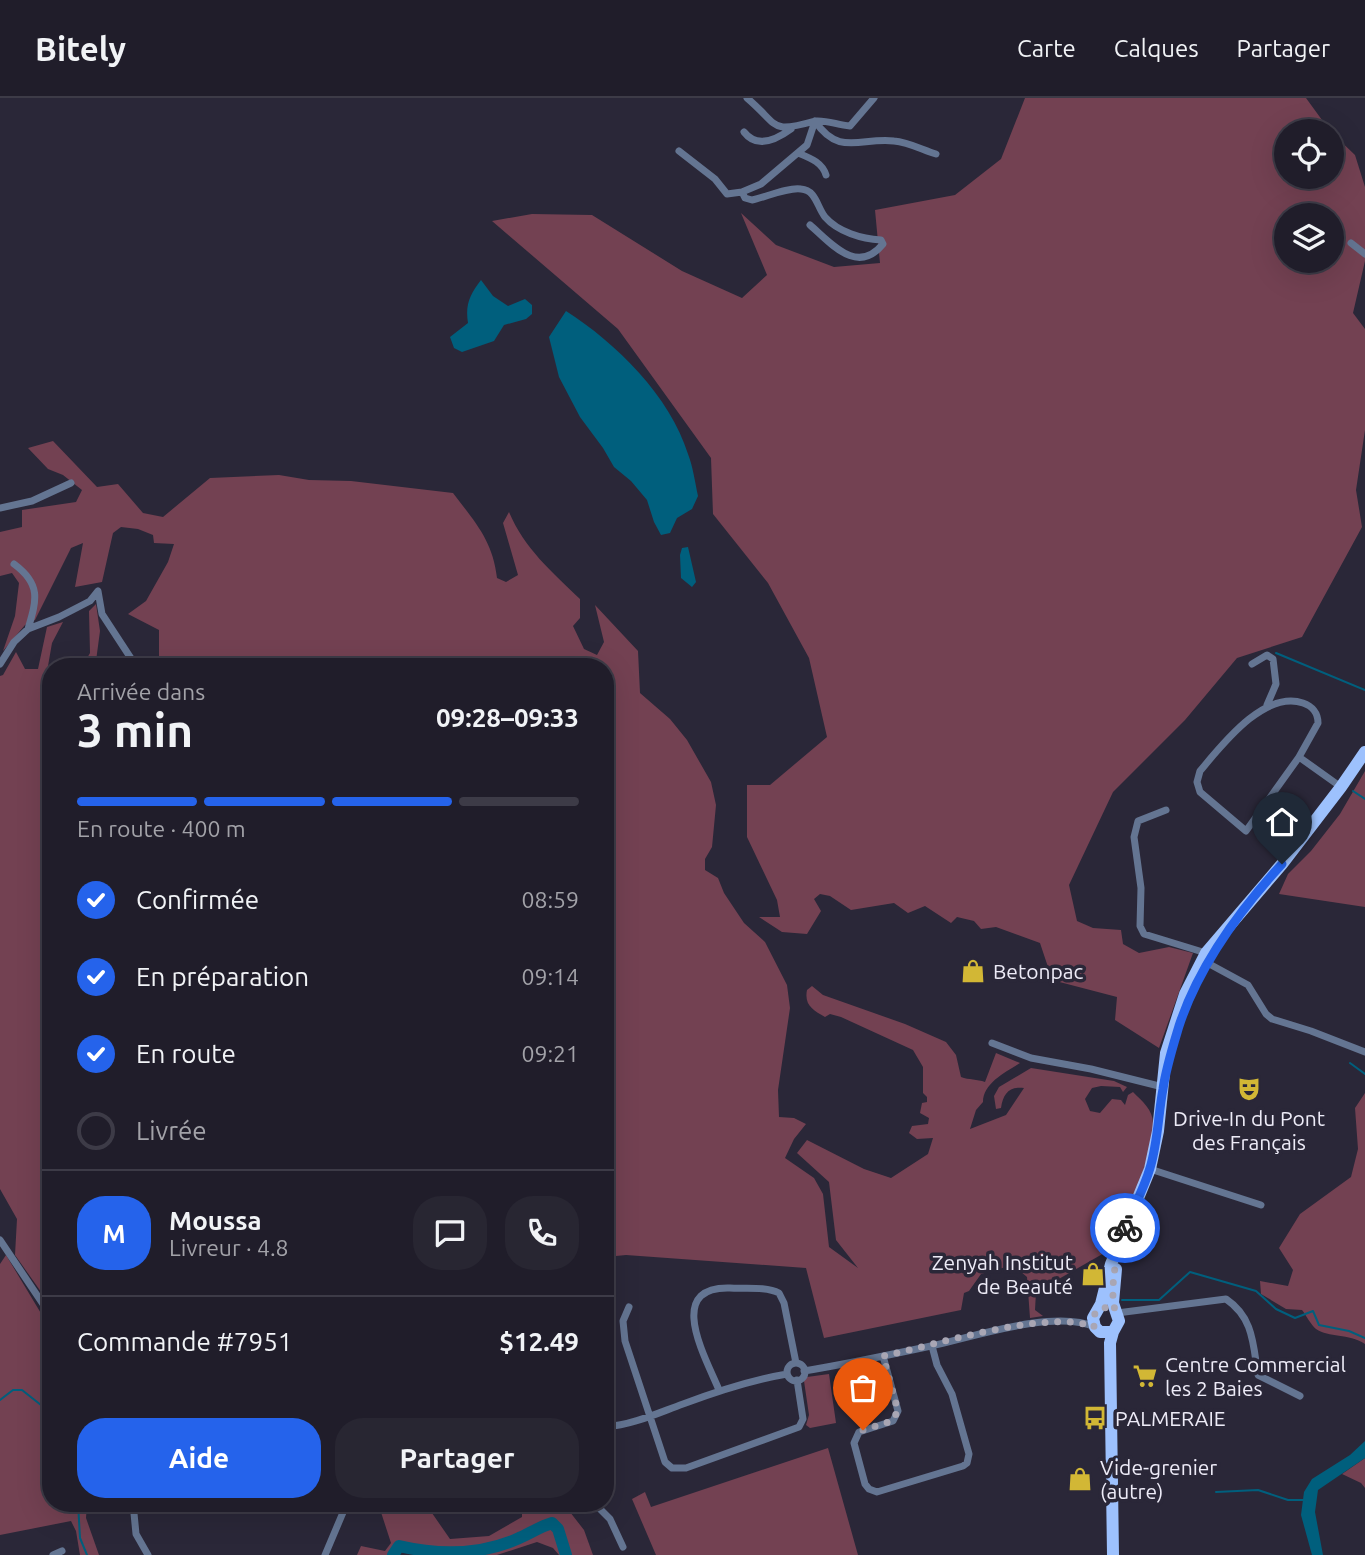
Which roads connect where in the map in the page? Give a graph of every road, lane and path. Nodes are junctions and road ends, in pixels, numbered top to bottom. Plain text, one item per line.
1 (747, 98) edge
2 (874, 98) edge
3 (757, 101) edge
4 (815, 121) junction
5 (791, 129) junction
6 (744, 132) dead end
7 (679, 152) dead end
8 (798, 153) junction
9 (936, 153) dead end
10 (826, 176) dead end
11 (742, 192) junction
12 (810, 225) dead end
13 (1351, 243) dead end
14 (1365, 254) edge
15 (71, 483) dead end
16 (0, 508) edge
17 (14, 564) dead end
18 (28, 629) junction
19 (131, 658) edge
20 (0, 664) edge
21 (1252, 664) dead end
22 (1267, 705) junction
23 (1365, 752) edge
24 (1299, 757) junction
25 (1341, 788) junction
26 (1166, 810) dead end
27 (1205, 958) junction
28 (992, 1043) dead end
29 (1365, 1052) edge
30 (1163, 1087) junction
31 (1150, 1170) junction
32 (1261, 1205) dead end
33 (0, 1240) edge
34 (42, 1303) edge
35 (629, 1307) dead end
36 (1136, 1311) junction
37 (1106, 1320) junction
38 (1074, 1322) junction
39 (932, 1346) junction
40 (883, 1356) junction
41 (796, 1363) junction
42 (804, 1371) junction
43 (787, 1374) junction
44 (797, 1380) junction
45 (719, 1391) junction
46 (1300, 1396) dead end
47 (649, 1416) junction
48 (614, 1425) edge
49 (134, 1512) edge
50 (343, 1512) edge
51 (602, 1512) edge
52 (623, 1547) dead end
53 (62, 1551) dead end
54 (53, 1555) edge
55 (148, 1555) edge
56 (325, 1555) edge
57 (1105, 1555) edge
58 (1113, 1555) edge

1 - 3 street
2 - 4 street
3 - 5 street
4 - 5 street
4 - 8 street
4 - 9 street
5 - 6 street
7 - 11 street
8 - 10 street
8 - 11 street
11 - 12 street
13 - 14 street
15 - 16 street
17 - 18 street
18 - 19 street
18 - 20 street
21 - 22 street
22 - 24 street
22 - 24 street
23 - 25 main road
24 - 25 street
25 - 27 main road
26 - 27 street
27 - 29 street
27 - 30 main road
28 - 30 street
30 - 31 main road
31 - 32 street
31 - 37 main road
33 - 34 street
35 - 47 street
36 - 37 street
36 - 37 street
36 - 46 street
37 - 38 street
37 - 38 street
37 - 57 main road
37 - 58 main road
38 - 39 street
39 - 40 street
39 - 40 street
40 - 42 street
41 - 42 street
41 - 43 street
41 - 45 street
42 - 44 street
43 - 44 street
43 - 45 street
44 - 47 street
45 - 47 street
47 - 48 street
49 - 55 street
50 - 56 street
51 - 52 street
53 - 54 street

